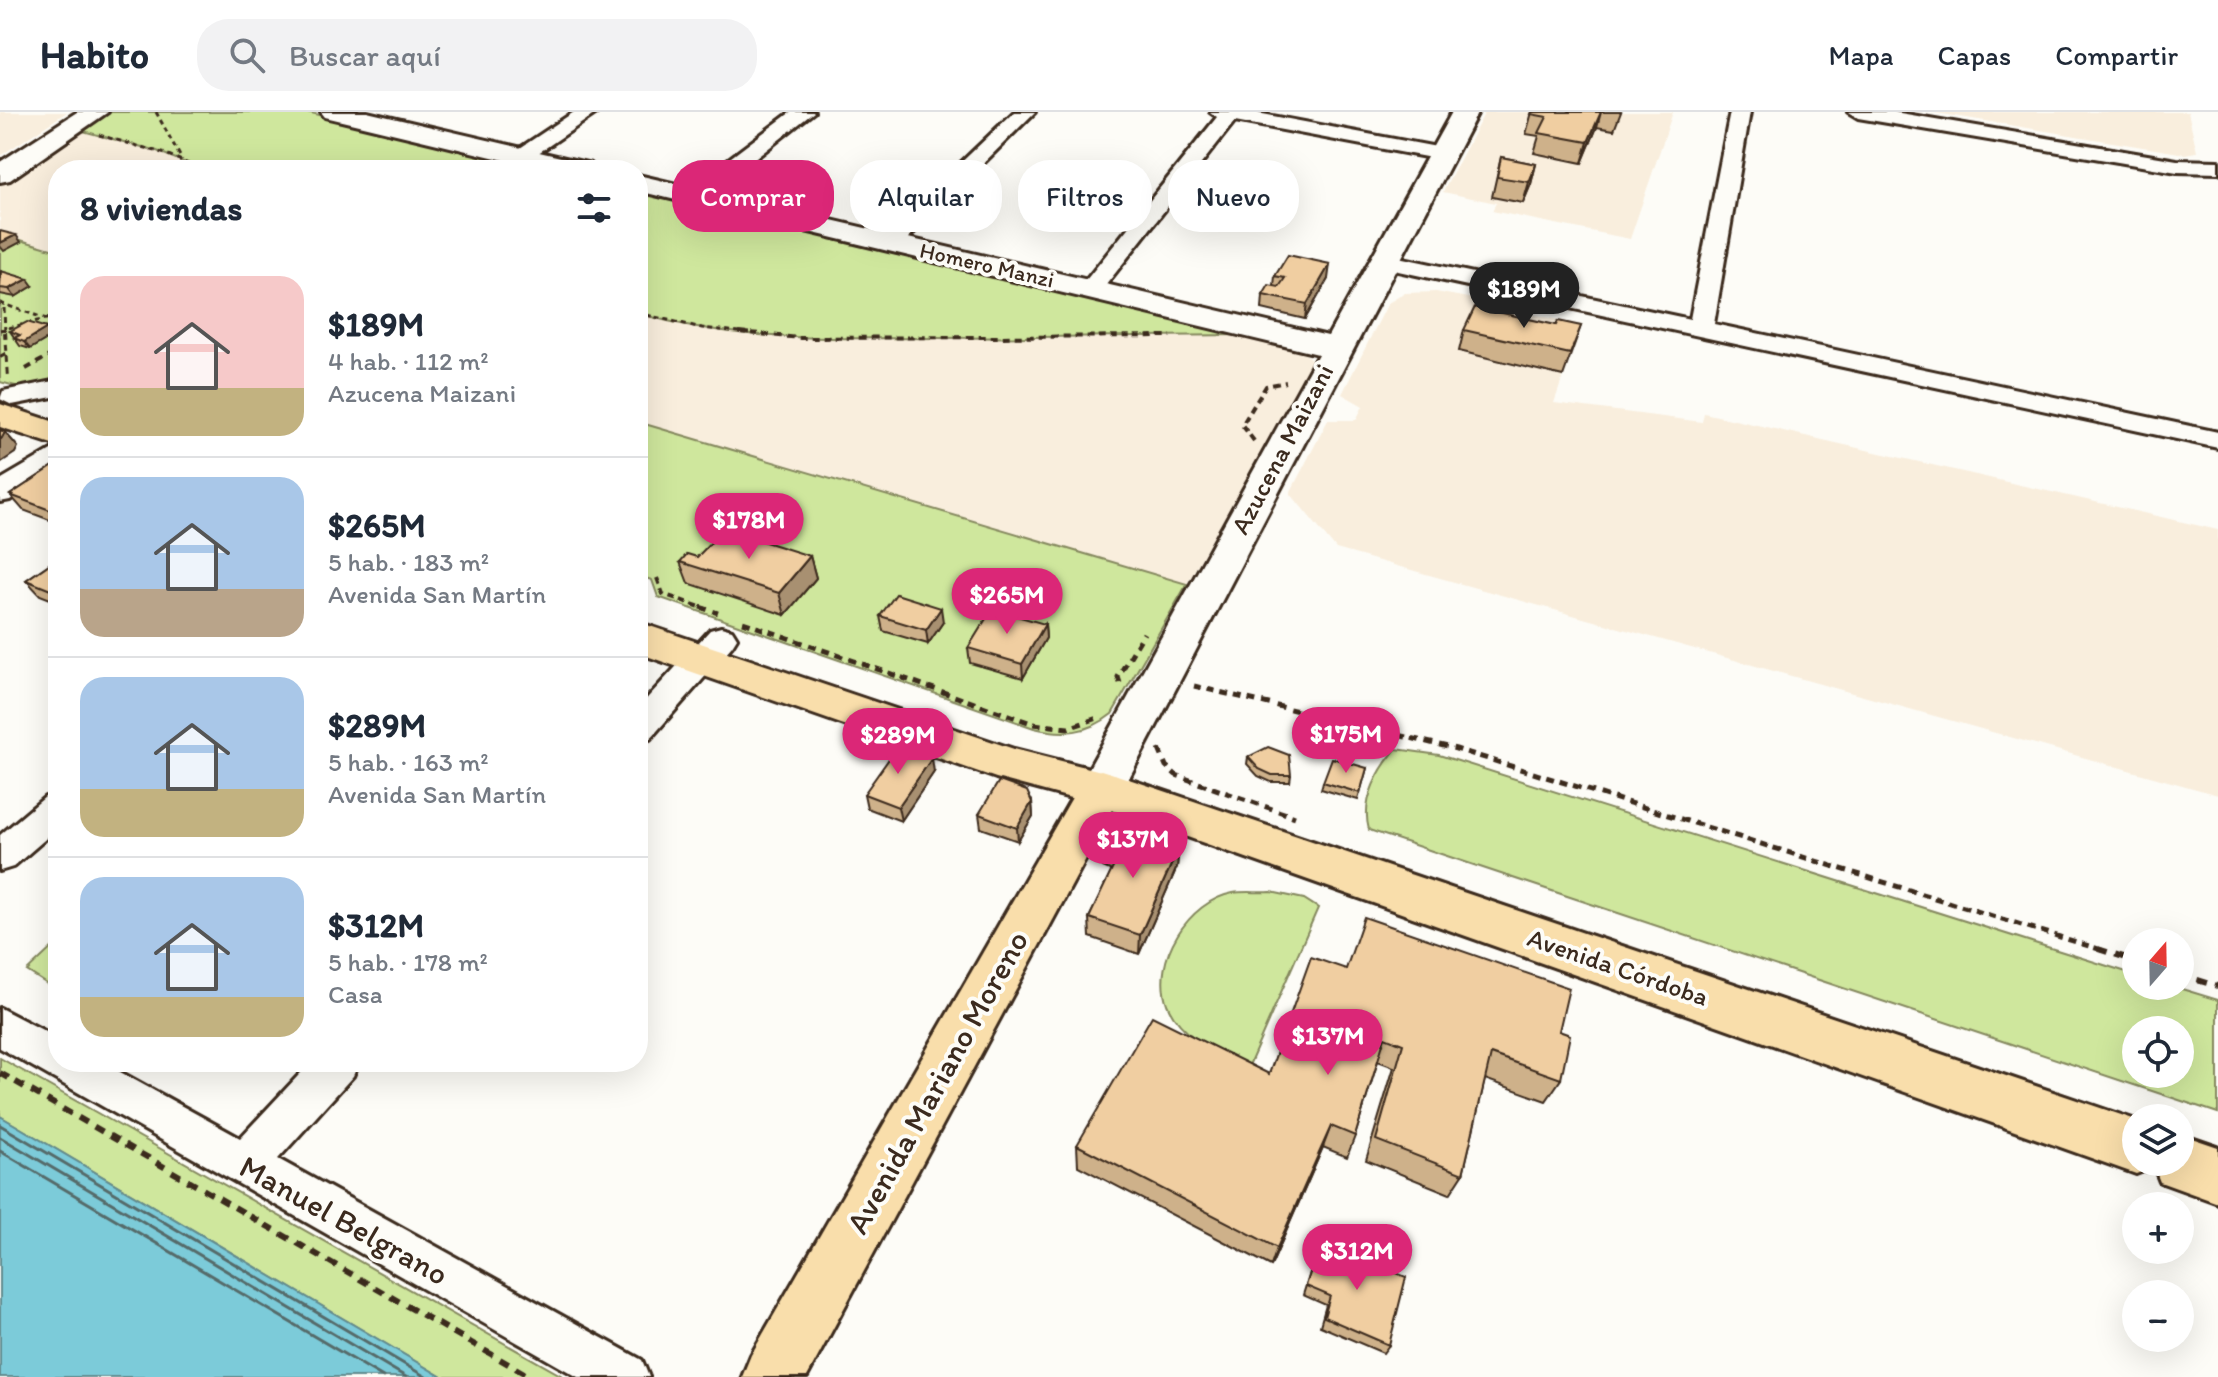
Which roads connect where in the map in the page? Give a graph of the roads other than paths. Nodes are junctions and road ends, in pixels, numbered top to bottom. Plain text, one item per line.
1 (334, 112) edge
2 (588, 112) edge
3 (804, 112) edge
4 (1025, 112) edge
5 (1465, 112) edge
6 (1740, 112) edge
7 (1858, 112) edge
8 (1233, 115) edge
9 (88, 119) edge
10 (1442, 154) junction
11 (521, 156) junction
12 (538, 160) edge
13 (741, 160) edge
14 (0, 163) edge
15 (2218, 167) edge
16 (0, 174) edge
17 (648, 185) edge
18 (672, 191) edge
19 (834, 230) edge
20 (890, 243) junction
21 (1384, 261) junction
22 (1103, 293) junction
23 (1701, 329) junction
24 (1336, 348) junction
25 (48, 391) edge
26 (4, 402) edge
27 (48, 410) edge
28 (48, 429) edge
29 (2218, 440) edge
30 (48, 462) edge
31 (0, 493) edge
32 (648, 594) edge
33 (721, 633) junction
34 (648, 637) edge
35 (648, 718) edge
36 (1101, 788) junction
37 (48, 815) edge
38 (0, 856) edge
39 (0, 1027) edge
40 (48, 1054) edge
41 (80, 1072) edge
42 (329, 1072) edge
43 (2122, 1142) edge
44 (245, 1164) junction
45 (2194, 1167) edge
46 (2218, 1175) edge
47 (625, 1377) edge
48 (773, 1377) edge

1 - 11 main road
2 - 11 street
3 - 13 street
4 - 20 street
5 - 10 main road, Azucena Maizani
6 - 23 street
7 - 15 street
8 - 10 street
8 - 22 street
8 - 22 street
9 - 14 main road
9 - 16 main road
10 - 21 main road, Azucena Maizani
11 - 12 main road
17 - 18 main road, Homero Manzi
19 - 20 main road, Homero Manzi
20 - 22 main road, Homero Manzi
21 - 23 street
21 - 24 main road, Azucena Maizani
22 - 24 main road, Homero Manzi
23 - 29 street
24 - 36 main road, Azucena Maizani
25 - 26 street
26 - 27 main road
26 - 28 main road
30 - 31 street
32 - 33 main road
33 - 34 main road
33 - 35 street
33 - 36 main road, Avenida Córdoba
36 - 43 main road, Avenida Córdoba
36 - 48 main road, Avenida Mariano Moreno
37 - 38 street
39 - 40 street, Manuel Belgrano
41 - 44 street, Manuel Belgrano
42 - 44 street
44 - 47 street, Manuel Belgrano
45 - 46 main road

